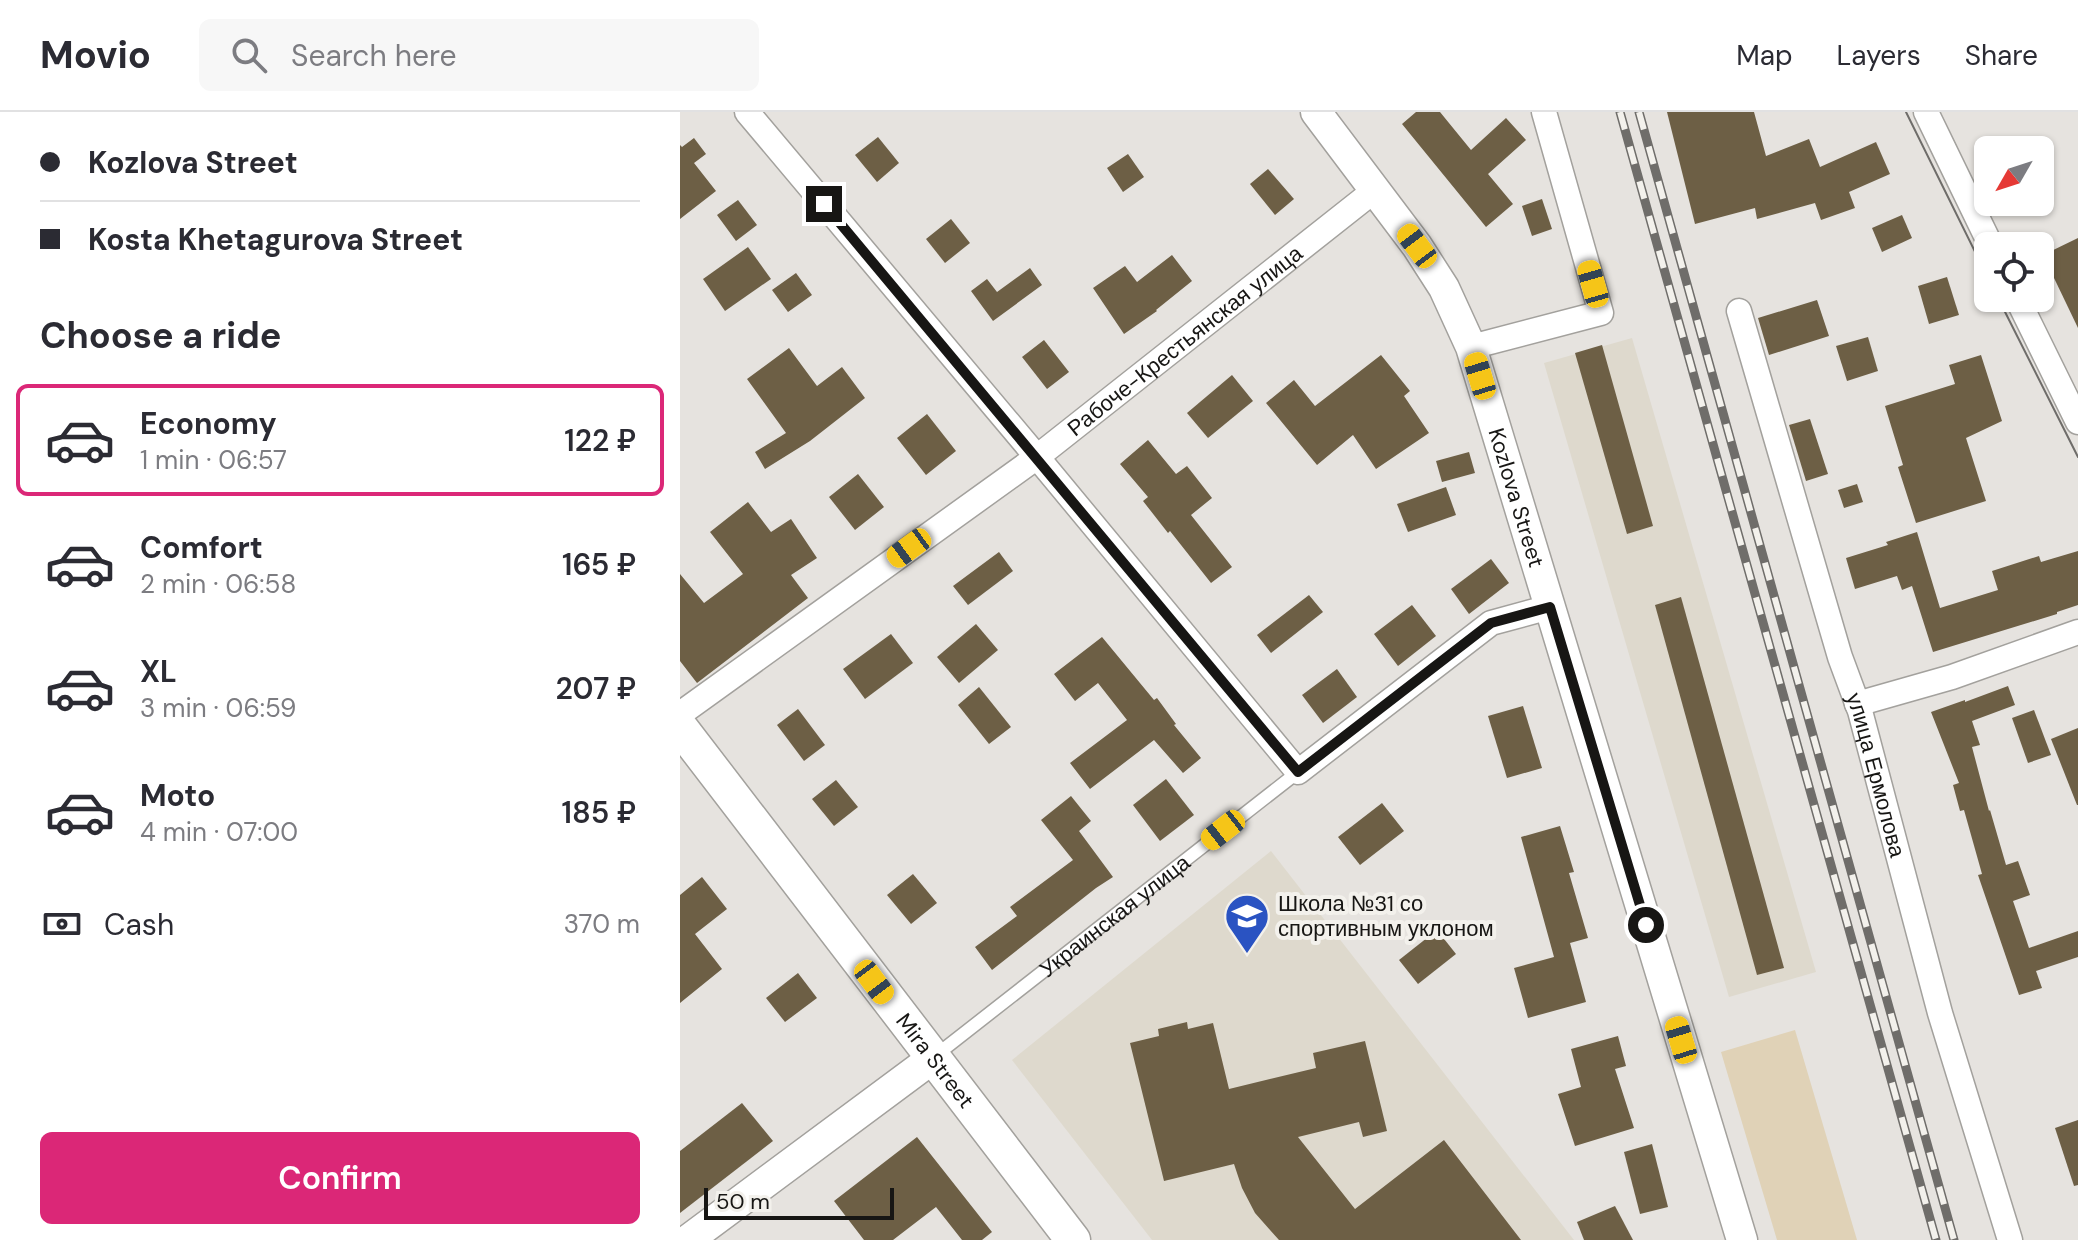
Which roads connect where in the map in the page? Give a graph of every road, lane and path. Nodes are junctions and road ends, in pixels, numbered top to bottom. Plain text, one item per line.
1 (747, 112) edge
2 (1316, 112) edge
3 (1544, 112) edge
4 (1926, 112) edge
5 (1375, 190) junction
6 (1984, 232) edge
7 (1739, 311) dead end
8 (2025, 312) edge
9 (1471, 347) junction
10 (2072, 392) edge
11 (2078, 422) edge
12 (1037, 457) junction
13 (1550, 607) junction
14 (2078, 632) edge
15 (1857, 704) junction
16 (680, 714) edge
17 (680, 727) edge
18 (1298, 772) junction
19 (933, 1058) junction
20 (688, 1240) edge
21 (1073, 1240) edge
22 (1742, 1240) edge
23 (2010, 1240) edge

1 - 12 street
2 - 5 street, Kozlova Street
3 - 9 street
4 - 6 street
5 - 9 street, Kozlova Street
5 - 12 street, Рабоче-Крестьянская улица
7 - 15 street, улица Ермолова
8 - 10 street
9 - 13 street, Kozlova Street
10 - 11 street
12 - 16 street, Рабоче-Крестьянская улица
12 - 18 street
13 - 18 street, Украинская улица
13 - 22 street, Kozlova Street
14 - 15 street
15 - 23 street, улица Ермолова
17 - 19 main road, Mira Street
18 - 19 lane, Украинская улица
19 - 20 street, Украинская улица
19 - 21 main road, Mira Street

